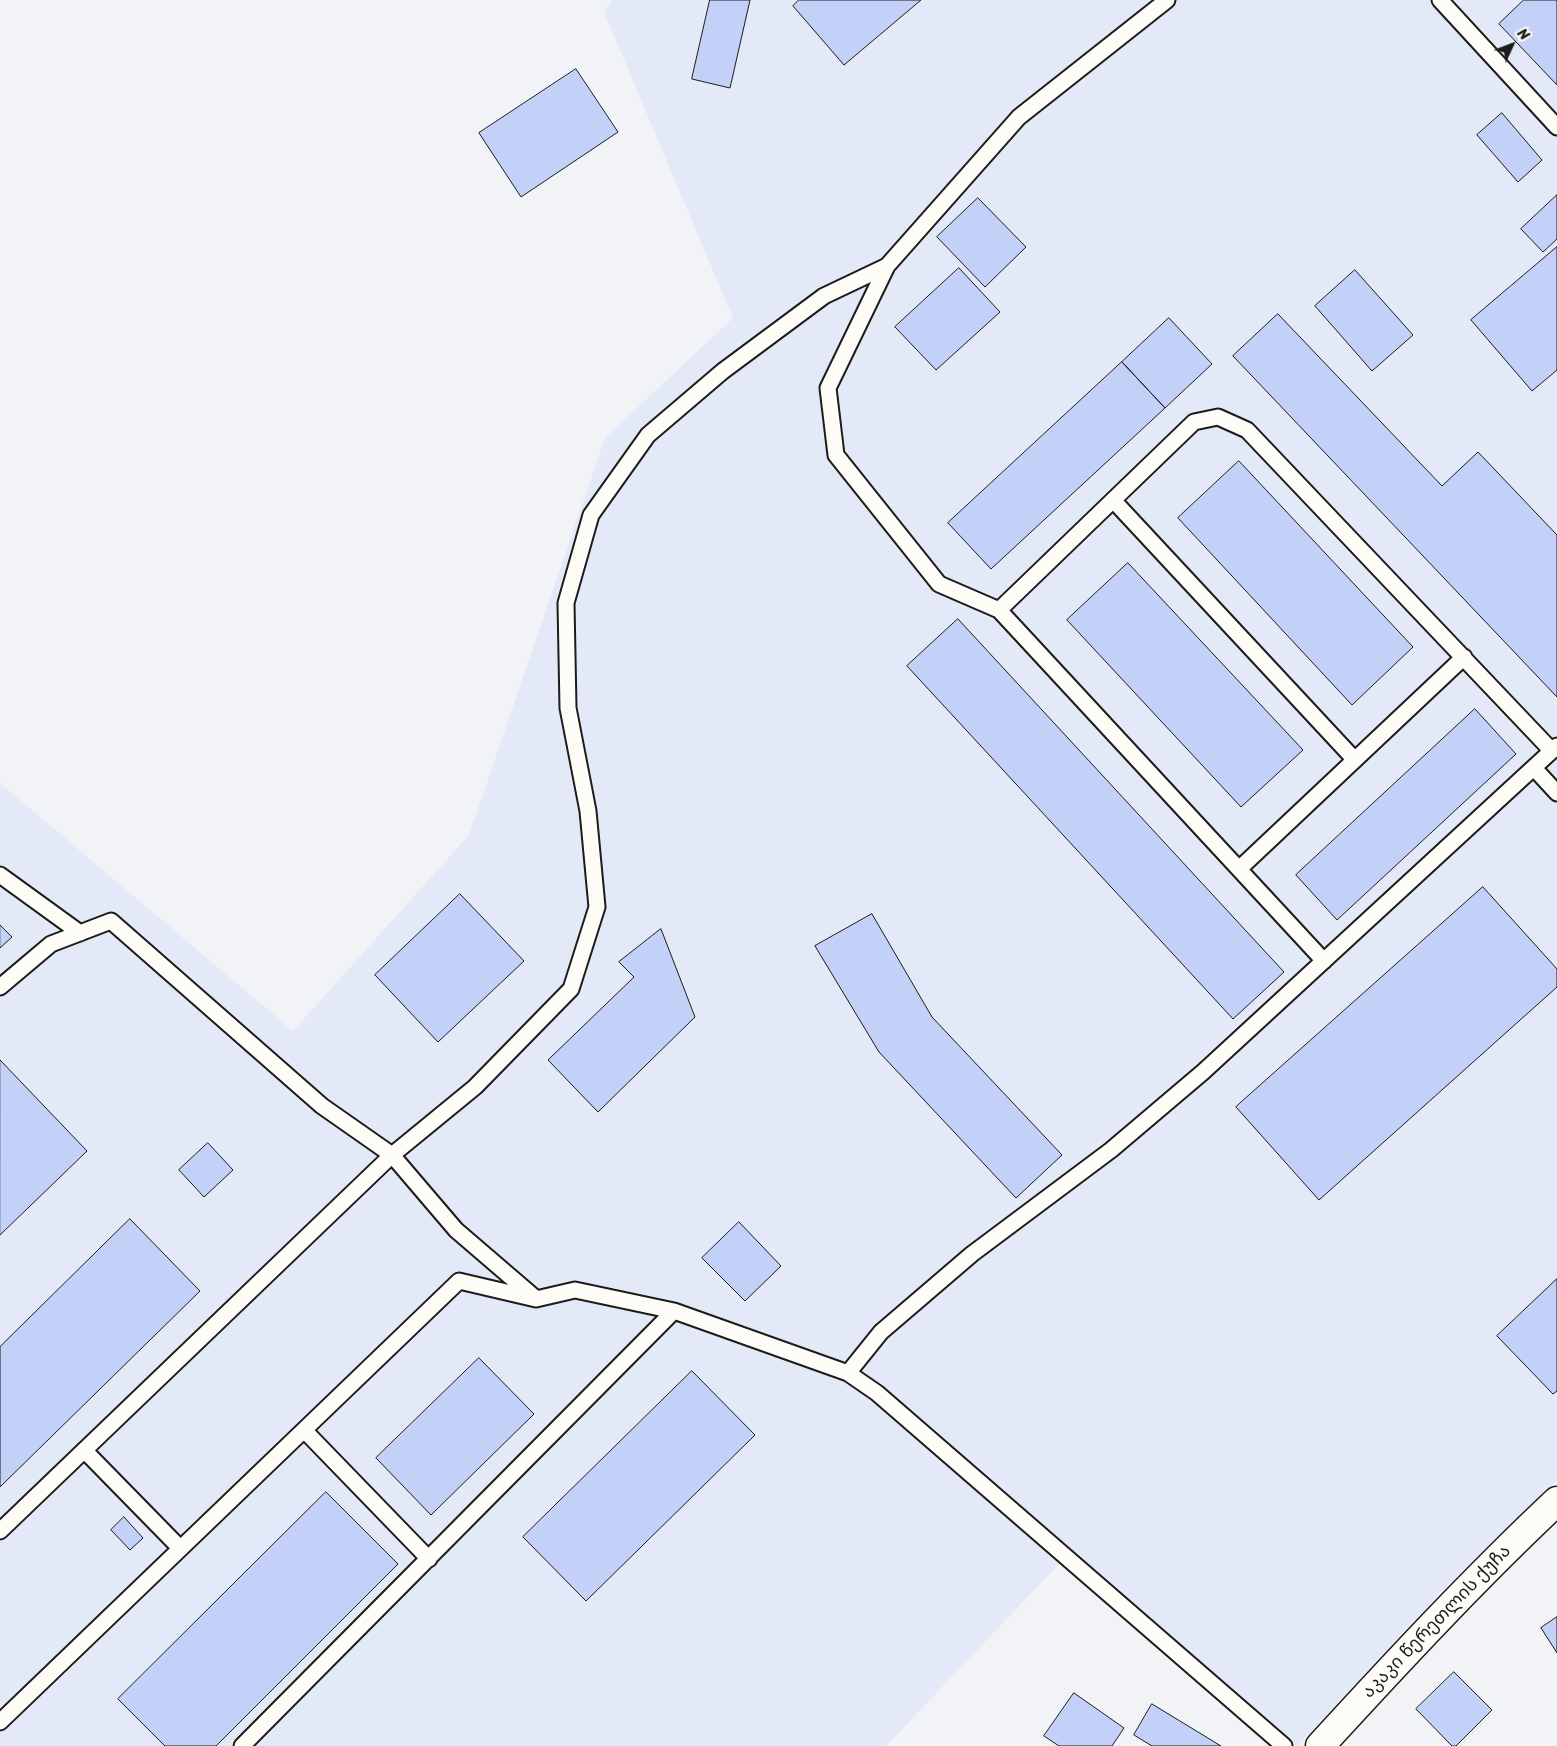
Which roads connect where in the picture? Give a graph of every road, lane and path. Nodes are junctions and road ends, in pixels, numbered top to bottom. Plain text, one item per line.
1 (1168, 0) edge
2 (1440, 0) edge
3 (1557, 127) edge
4 (887, 266) junction
5 (1113, 500) junction
6 (999, 610) junction
7 (1464, 658) junction
8 (1555, 749) edge
9 (1355, 760) junction
10 (1534, 768) junction
11 (1557, 792) edge
12 (1239, 869) junction
13 (0, 875) edge
14 (80, 933) junction
15 (1324, 961) junction
16 (0, 987) edge
17 (392, 1155) junction
18 (536, 1299) junction
19 (674, 1311) junction
20 (848, 1373) junction
21 (304, 1430) junction
22 (84, 1450) junction
23 (1557, 1502) edge
24 (0, 1531) edge
25 (180, 1548) junction
26 (428, 1559) junction
27 (0, 1722) edge
28 (242, 1746) edge
29 (1284, 1746) edge
30 (1320, 1746) edge

1 - 4 lane
2 - 3 lane
4 - 6 lane
4 - 17 lane
5 - 6 lane
5 - 7 lane
5 - 9 lane
6 - 12 lane
7 - 8 lane
7 - 9 lane
8 - 10 lane
9 - 12 lane
10 - 11 lane
10 - 15 lane
12 - 15 lane
13 - 14 lane
14 - 16 lane
14 - 17 lane
15 - 20 lane
17 - 18 lane
17 - 22 lane
18 - 19 lane
18 - 21 lane
19 - 20 lane
19 - 26 lane
20 - 29 lane
21 - 25 lane
21 - 26 lane
22 - 24 lane
22 - 25 lane
23 - 30 main road, აკაკი წერეთლის ქუჩა
25 - 27 lane
26 - 28 lane

